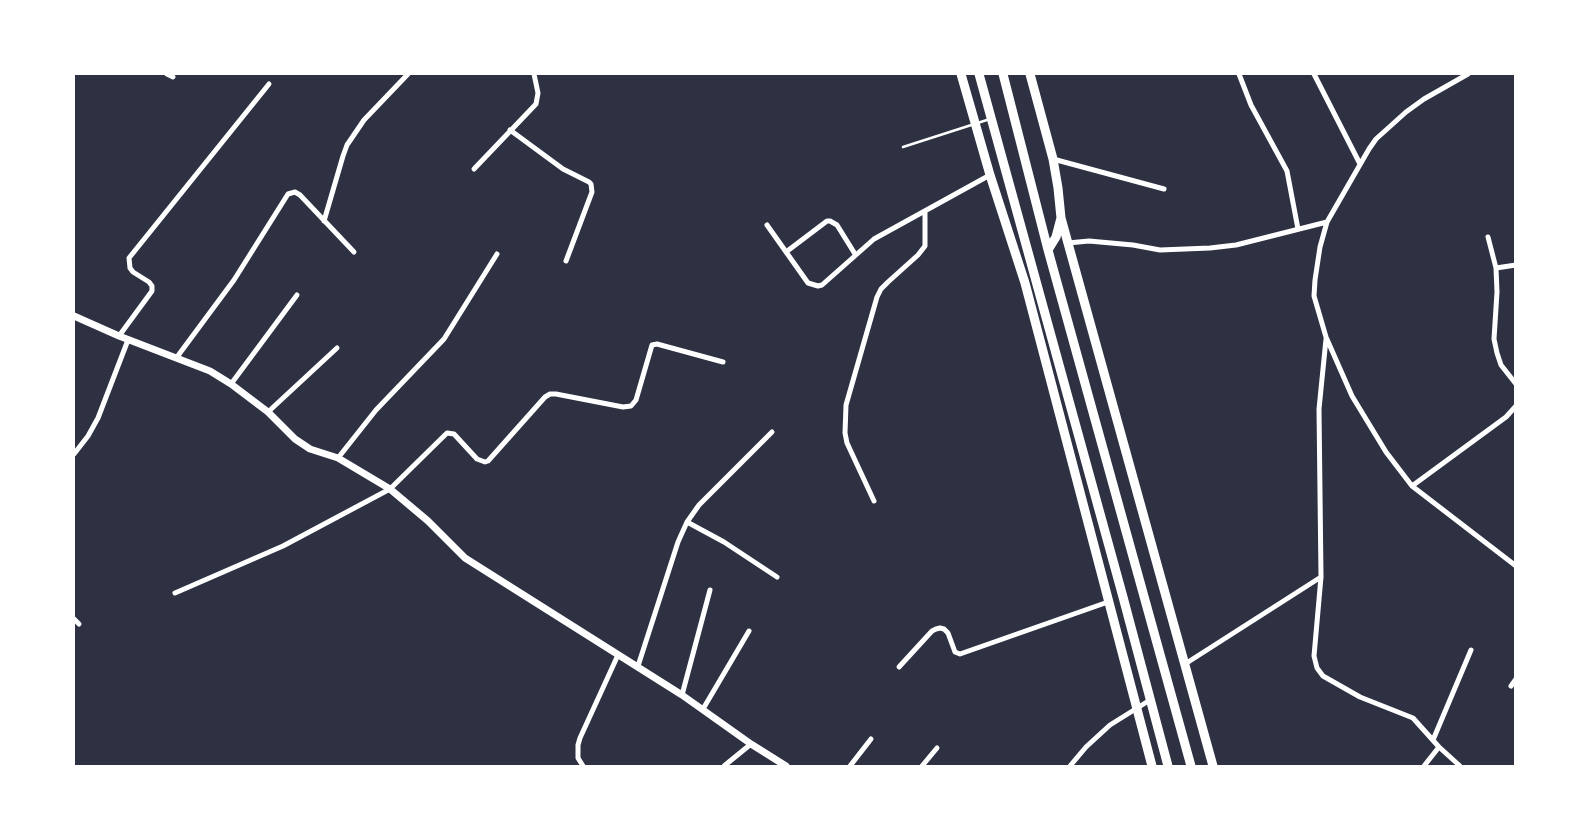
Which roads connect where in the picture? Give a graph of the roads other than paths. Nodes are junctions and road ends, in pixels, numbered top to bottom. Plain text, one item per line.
1 (408, 74) edge
2 (534, 74) edge
3 (961, 74) edge
4 (979, 74) edge
5 (1003, 74) edge
6 (1030, 74) edge
7 (1239, 74) edge
8 (1314, 74) edge
9 (1468, 74) edge
10 (270, 84) dead end
11 (991, 118) junction
12 (976, 124) junction
13 (510, 130) junction
14 (903, 147) dead end
15 (1053, 159) junction
16 (1360, 164) junction
17 (474, 169) dead end
18 (990, 175) junction
19 (1164, 189) dead end
20 (925, 211) junction
21 (1060, 218) junction
22 (324, 221) junction
23 (1327, 222) junction
24 (767, 225) dead end
25 (1298, 229) junction
26 (1488, 237) dead end
27 (1067, 243) junction
28 (1048, 250) junction
29 (354, 252) dead end
30 (786, 252) junction
31 (497, 254) dead end
32 (855, 254) junction
33 (566, 261) dead end
34 (1516, 265) edge
35 (1496, 268) junction
36 (296, 295) dead end
37 (74, 316) edge
38 (120, 336) junction
39 (1326, 337) junction
40 (128, 340) junction
41 (337, 348) dead end
42 (177, 357) junction
43 (723, 362) dead end
44 (231, 384) junction
45 (1516, 384) edge
46 (1516, 406) edge
47 (268, 412) junction
48 (1513, 414) edge
49 (772, 432) dead end
50 (74, 454) edge
51 (338, 458) junction
52 (1412, 486) junction
53 (390, 489) junction
54 (874, 501) dead end
55 (687, 522) junction
56 (1516, 566) edge
57 (777, 576) dead end
58 (1321, 577) junction
59 (710, 590) dead end
60 (174, 593) dead end
61 (1108, 602) junction
62 (749, 631) dead end
63 (1471, 650) dead end
64 (618, 655) junction
65 (1185, 664) junction
66 (638, 666) junction
67 (899, 667) dead end
68 (1516, 680) edge
69 (1511, 687) dead end
70 (682, 695) junction
71 (1150, 700) junction
72 (1137, 708) junction
73 (703, 709) junction
74 (871, 739) dead end
75 (1433, 740) junction
76 (751, 744) junction
77 (1439, 747) junction
78 (937, 748) dead end
79 (583, 766) edge
80 (724, 766) edge
81 (786, 766) edge
82 (850, 766) edge
83 (922, 766) edge
84 (1070, 766) edge
85 (1152, 766) edge
86 (1168, 766) edge
87 (1191, 766) edge
88 (1213, 766) edge
89 (1424, 766) edge
90 (1460, 766) edge

1 - 22 street
2 - 13 street
3 - 12 highway
4 - 11 highway
5 - 28 highway
6 - 15 highway
7 - 25 street
8 - 16 street
9 - 16 street
10 - 38 street
11 - 12 lane
11 - 71 highway
12 - 14 lane
12 - 18 highway
13 - 17 street
13 - 33 street
15 - 19 street
15 - 21 highway
16 - 23 street
18 - 20 street
18 - 61 highway
20 - 32 street
20 - 54 street
21 - 27 highway
21 - 28 highway
22 - 29 street
22 - 42 street
23 - 25 street
23 - 39 street
24 - 30 street
25 - 27 street
26 - 35 street
27 - 65 highway
28 - 87 highway
30 - 32 street
30 - 32 street
31 - 51 street
34 - 35 street
35 - 45 street
36 - 44 street
37 - 38 street
38 - 40 street
39 - 52 street
39 - 58 street
40 - 42 street
40 - 50 street
41 - 47 street
42 - 44 street
43 - 53 street
44 - 47 street
46 - 48 street
47 - 51 street
48 - 52 street
49 - 55 street
51 - 53 street
52 - 56 street
53 - 60 street
53 - 64 street
55 - 57 street
55 - 66 street
58 - 65 street
58 - 75 street
59 - 70 street
61 - 67 street
61 - 72 highway
62 - 73 street
63 - 75 street
64 - 66 street
64 - 79 street
65 - 88 highway
66 - 70 street
68 - 69 street
70 - 73 street
71 - 72 street
71 - 86 highway
72 - 84 street
72 - 85 highway
73 - 76 street
74 - 82 street
75 - 77 street
76 - 80 street
76 - 81 street
77 - 89 street
77 - 90 street
78 - 83 street

